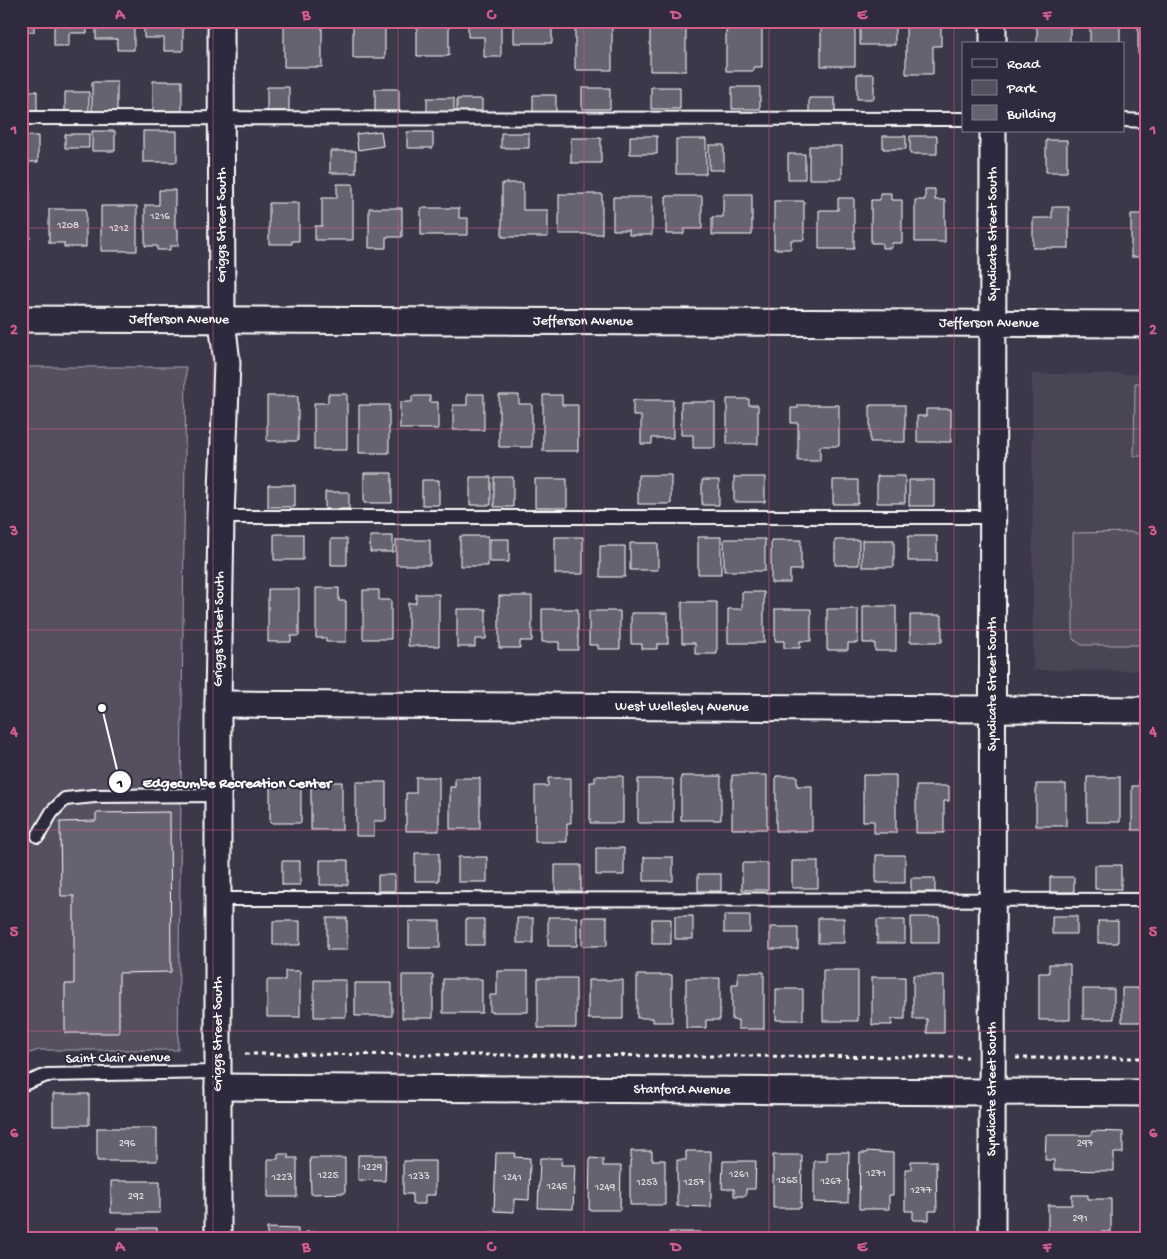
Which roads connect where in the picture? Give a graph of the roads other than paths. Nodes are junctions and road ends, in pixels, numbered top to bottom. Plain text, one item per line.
1 (221, 21) edge
2 (993, 21) edge
3 (993, 42) edge
4 (21, 118) edge
5 (222, 119) junction
6 (962, 119) edge
7 (1124, 120) edge
8 (1146, 121) edge
9 (993, 132) edge
10 (21, 319) edge
11 (222, 320) junction
12 (993, 323) junction
13 (1146, 324) edge
14 (221, 517) junction
15 (993, 517) junction
16 (218, 704) junction
17 (993, 709) junction
18 (1146, 710) edge
19 (218, 795) junction
20 (38, 836) dead end
21 (218, 898) junction
22 (1146, 900) edge
23 (993, 901) junction
24 (218, 1079) junction
25 (21, 1085) edge
26 (993, 1092) junction
27 (1146, 1093) edge
28 (218, 1238) edge
29 (992, 1238) edge

1 - 5 street, Griggs Street South
2 - 3 street
4 - 5 lane
5 - 6 lane
5 - 11 street, Griggs Street South
7 - 8 lane
9 - 12 street, Syndicate Street South
10 - 11 street, Jefferson Avenue
11 - 12 street, Jefferson Avenue
11 - 14 street, Griggs Street South
12 - 13 street, Jefferson Avenue
12 - 15 street, Syndicate Street South
14 - 15 lane
14 - 16 street, Griggs Street South
15 - 17 street, Syndicate Street South
16 - 17 street, West Wellesley Avenue
16 - 19 street, Griggs Street South
17 - 18 street, West Wellesley Avenue
17 - 23 street, Syndicate Street South
19 - 20 lane
19 - 21 street, Griggs Street South
21 - 23 lane
21 - 24 street, Griggs Street South
22 - 23 lane
23 - 26 street, Syndicate Street South
24 - 25 lane, Saint Clair Avenue
24 - 26 street, Stanford Avenue
24 - 28 street, Griggs Street South
26 - 27 street, Stanford Avenue
26 - 29 street, Syndicate Street South

